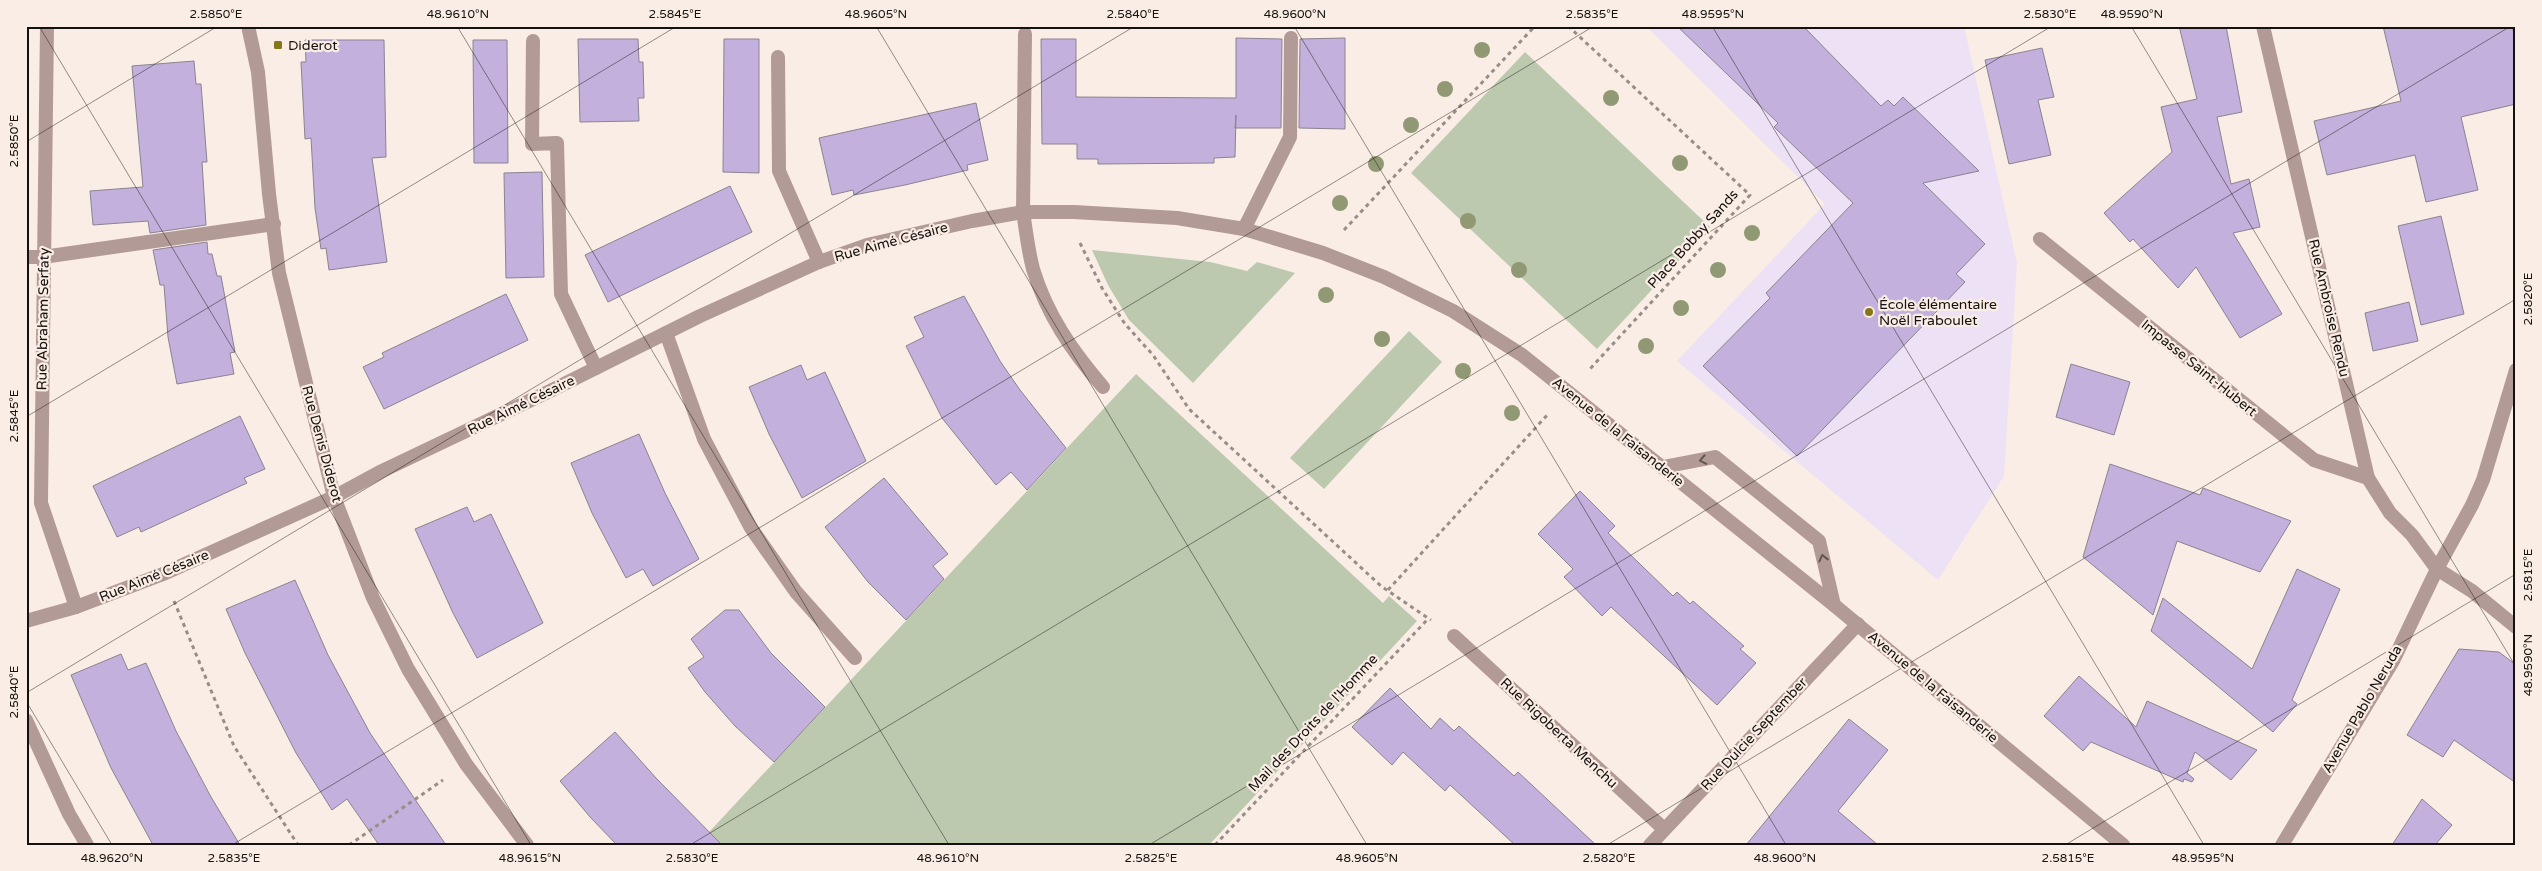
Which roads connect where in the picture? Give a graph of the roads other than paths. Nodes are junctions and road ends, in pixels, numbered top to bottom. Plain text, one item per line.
1 (47, 26) edge
2 (248, 26) edge
3 (2263, 26) edge
4 (1025, 34) dead end
5 (1291, 38) dead end
6 (533, 41) dead end
7 (778, 57) dead end
8 (1023, 212) junction
9 (274, 224) junction
10 (1244, 229) junction
11 (2040, 239) dead end
12 (26, 257) edge
13 (43, 257) junction
14 (819, 262) junction
15 (666, 333) junction
16 (596, 368) junction
17 (2516, 370) edge
18 (1103, 387) dead end
19 (1663, 467) junction
20 (2368, 478) junction
21 (334, 497) junction
22 (2437, 569) junction
23 (1834, 605) junction
24 (76, 607) junction
25 (26, 621) edge
26 (1858, 624) junction
27 (2516, 627) edge
28 (1454, 636) road end
29 (855, 658) dead end
30 (26, 720) edge
31 (1664, 829) junction
32 (87, 845) edge
33 (527, 845) edge
34 (1650, 845) edge
35 (2123, 845) edge
36 (2282, 845) edge

1 - 13 street, Rue Abraham Serfaty
2 - 9 street, Rue Denis Diderot
3 - 20 street, Rue Ambroise Rendu
4 - 8 street
5 - 10 street
6 - 16 street
7 - 14 street
8 - 10 street, Avenue de la Faisanderie
8 - 14 street, Rue Aimé Césaire
8 - 18 street
9 - 13 street
9 - 21 street, Rue Denis Diderot
10 - 19 street, Avenue de la Faisanderie
11 - 20 street, Impasse Saint-Hubert
12 - 13 street
13 - 24 street, Rue Abraham Serfaty
14 - 15 street, Rue Aimé Césaire
15 - 16 street, Rue Aimé Césaire
15 - 29 street
16 - 21 street, Rue Aimé Césaire
17 - 22 street, Avenue Pablo Neruda
19 - 23 street, Avenue de la Faisanderie
23 -> 19 street
20 - 22 street, Rue Ambroise Rendu
21 - 24 street, Rue Aimé Césaire
21 - 33 street, Rue Denis Diderot
22 - 27 street
22 - 36 street, Avenue Pablo Neruda
23 - 26 street, Avenue de la Faisanderie
24 - 25 street, Rue Aimé Césaire
26 - 31 street, Rue Dulcie September
26 - 35 street, Avenue de la Faisanderie
28 - 31 street, Rue Rigoberta Menchu
30 - 32 street
31 - 34 street, Rue Dulcie September

